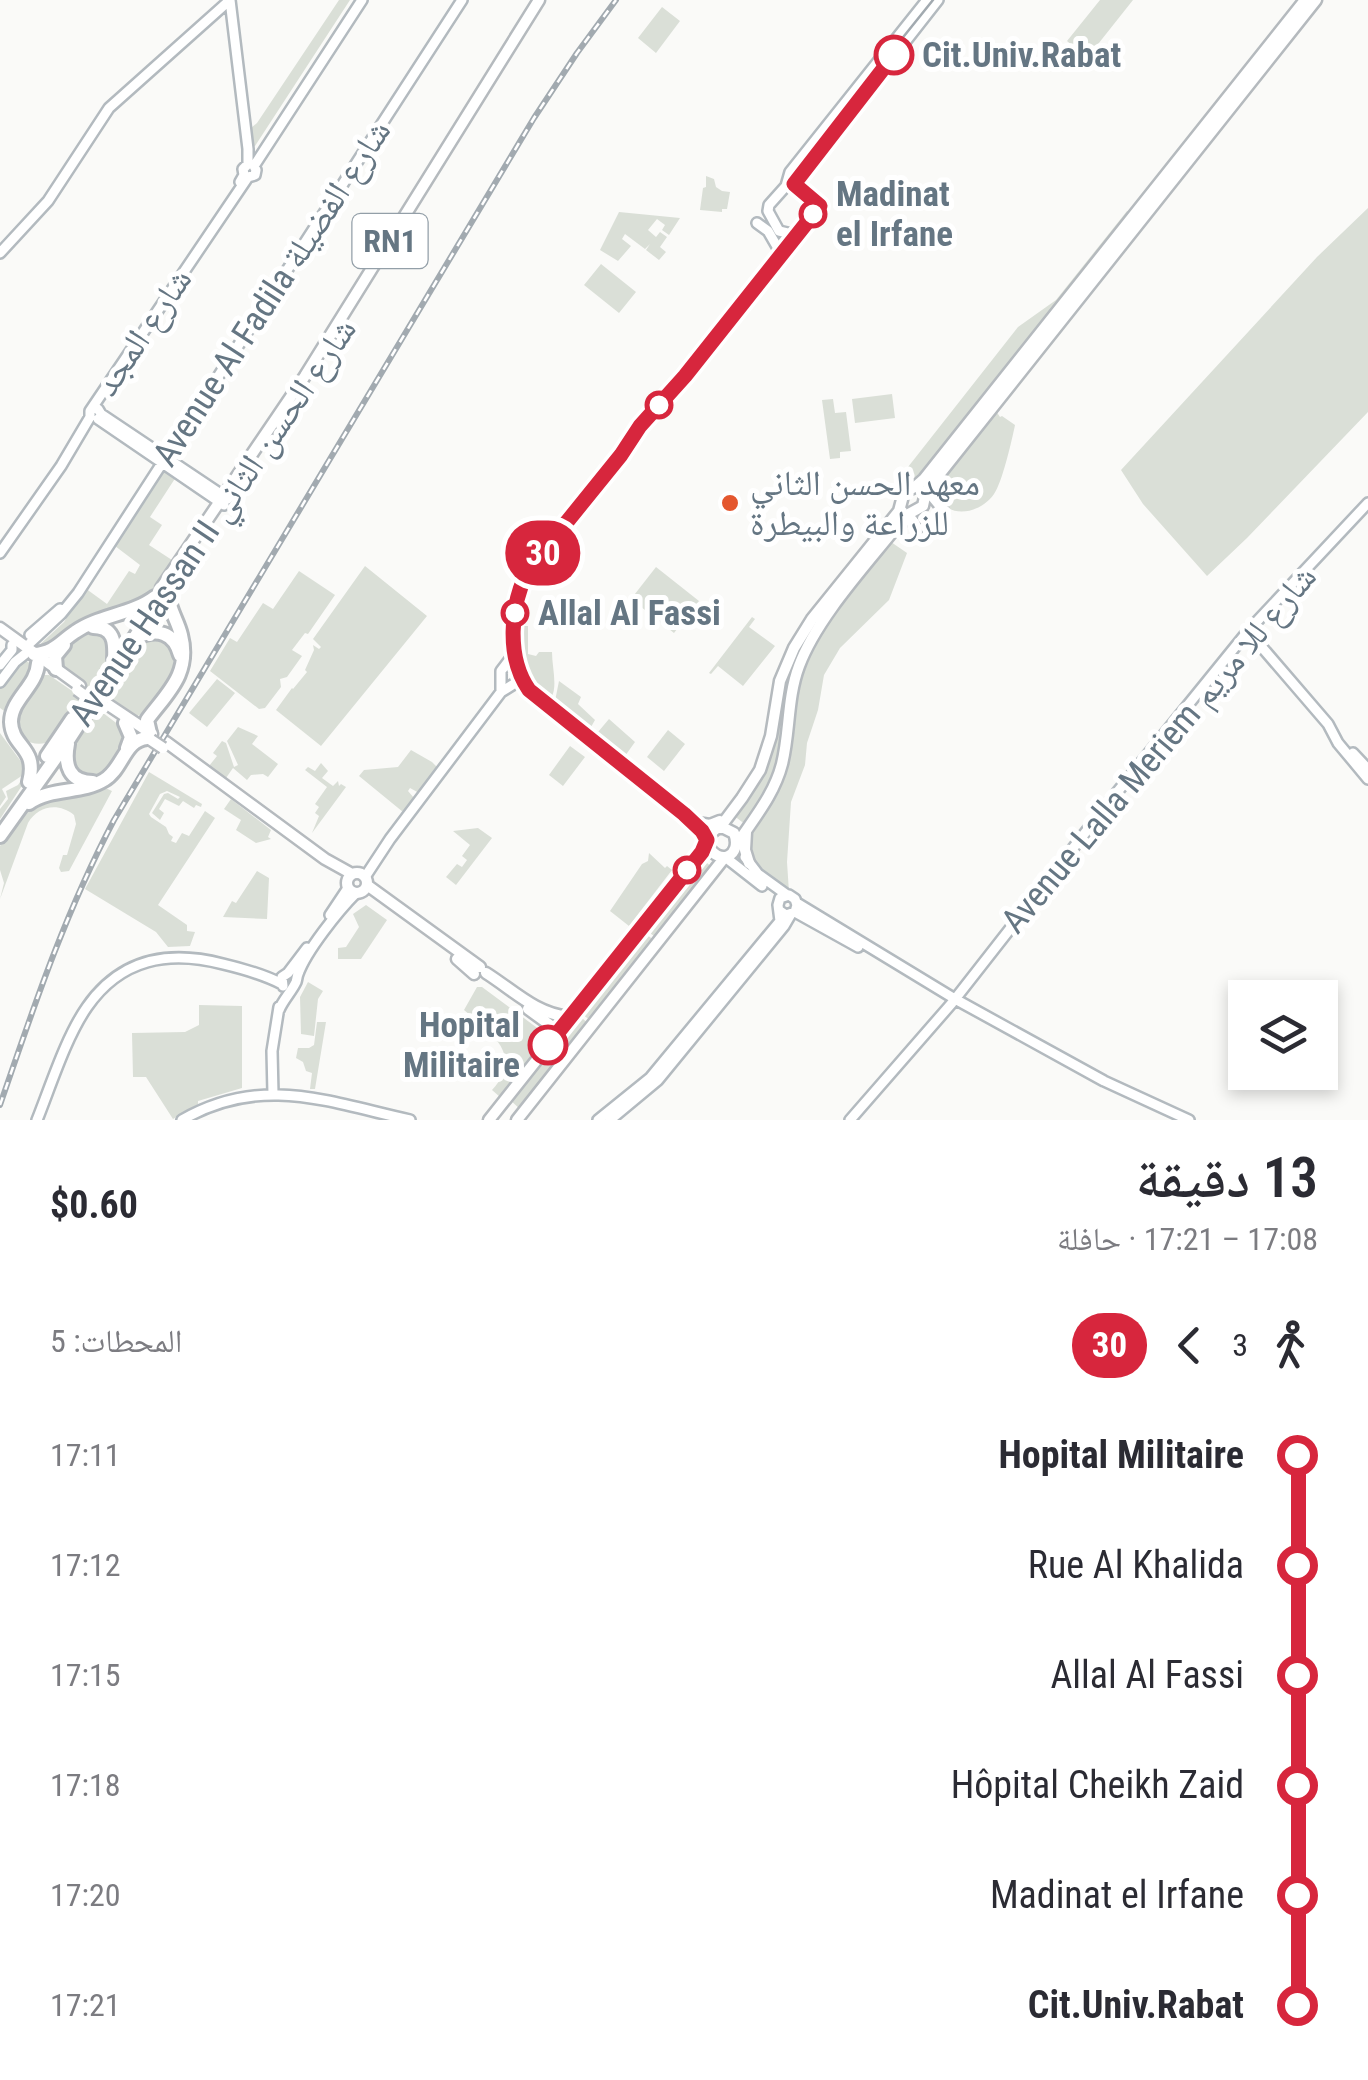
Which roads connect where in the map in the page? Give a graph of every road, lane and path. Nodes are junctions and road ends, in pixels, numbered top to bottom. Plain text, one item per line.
1 (230, 0) edge
2 (359, 0) edge
3 (462, 0) edge
4 (542, 0) edge
5 (927, 0) edge
6 (938, 0) edge
7 (1313, 0) edge
8 (1300, 14) junction
9 (251, 164) junction
10 (791, 181) junction
11 (757, 223) dead end
12 (776, 228) junction
13 (796, 235) junction
14 (0, 253) edge
15 (779, 254) junction
16 (95, 414) junction
17 (163, 459) junction
18 (934, 480) junction
19 (915, 488) junction
20 (925, 496) junction
21 (223, 500) junction
22 (1368, 504) edge
23 (907, 507) junction
24 (942, 508) dead end
25 (902, 520) junction
26 (916, 528) dead end
27 (0, 553) edge
28 (0, 562) edge
29 (169, 584) junction
30 (155, 597) junction
31 (70, 601) junction
32 (0, 628) edge
33 (1248, 632) junction
34 (0, 636) edge
35 (136, 636) junction
36 (29, 653) junction
37 (114, 659) junction
38 (0, 674) edge
39 (512, 677) junction
40 (128, 722) junction
41 (65, 737) junction
42 (155, 739) junction
43 (1338, 740) junction
44 (1368, 769) edge
45 (1368, 779) edge
46 (29, 782) junction
47 (17, 815) junction
48 (729, 815) junction
49 (695, 823) junction
50 (716, 829) junction
51 (746, 831) junction
52 (0, 833) edge
53 (707, 842) junction
54 (737, 844) junction
55 (725, 857) junction
56 (750, 863) junction
57 (357, 883) junction
58 (788, 906) junction
59 (480, 973) junction
60 (287, 981) junction
61 (954, 1001) junction
62 (569, 1017) junction
63 (555, 1035) junction
64 (272, 1094) junction
65 (37, 1120) edge
66 (182, 1120) edge
67 (410, 1120) edge
68 (489, 1120) edge
69 (517, 1120) edge
70 (598, 1120) edge
71 (610, 1120) edge
72 (850, 1120) edge
73 (1175, 1120) edge
74 (1189, 1120) edge

1 - 9 street
1 - 14 street
2 - 9 street, شارع المجد
3 - 17 street, Avenue Al Fadila شارع الفضيلة
4 - 21 main road, Avenue Hassan II شارع الحسن الثاني / RN1
4 - 21 main road, Avenue Hassan II شارع الحسن الثاني / RN1
5 - 10 street
6 - 10 street
7 - 8 main road
7 - 8 main road
8 - 18 main road
8 - 19 main road
9 - 16 street, شارع المجد
10 - 12 street
10 - 13 street
11 - 15 street
12 - 13 street
12 - 15 street
13 - 15 street
15 - 39 street
16 - 17 street
16 - 27 street, شارع المجد
16 - 28 street, شارع المجد
17 - 21 street
17 - 31 street, Avenue Al Fadila شارع الفضيلة
18 - 20 main road
18 - 24 main road
19 - 20 main road
19 - 23 main road
20 - 23 main road
21 - 29 main road, Avenue Hassan II شارع الحسن الثاني / RN1
21 - 30 main road, Avenue Hassan II شارع الحسن الثاني / RN1
22 - 33 street, Avenue Lalla Meriem شارع للا مريم
23 - 25 main road
23 - 48 main road
25 - 26 main road
25 - 51 main road
29 - 35 highway, Avenue Hassan II شارع الحسن الثاني / RN1
29 - 42 highway
30 - 36 highway
30 - 37 highway, Avenue Hassan II شارع الحسن الثاني / RN1
31 - 36 street, Avenue Al Fadila شارع الفضيلة
31 - 36 street, Avenue Al Fadila شارع الفضيلة
32 - 36 main road
33 - 43 street
33 - 61 street, Avenue Lalla Meriem شارع للا مريم
34 - 36 main road
35 - 40 highway
35 - 41 highway, Avenue Hassan II شارع الحسن الثاني / RN1
36 - 37 highway
36 - 38 street
36 - 38 street
36 - 40 main road, bridge
36 - 41 highway
36 - 46 highway
37 - 41 highway, Avenue Hassan II شارع الحسن الثاني / RN1
39 - 49 street
39 - 57 street
40 - 41 highway
40 - 42 main road
41 - 46 highway, Avenue Hassan II شارع الحسن الثاني / RN1
41 - 47 highway, Avenue Hassan II شارع الحسن الثاني / RN1
42 - 47 highway
42 - 57 main road
43 - 44 street
43 - 45 street
46 - 52 highway, Avenue Hassan II شارع الحسن الثاني / RN1
47 - 52 highway, Avenue Hassan II شارع الحسن الثاني / RN1
48 - 49 main road
48 - 50 main road
49 - 50 street
49 - 53 street
50 - 53 main road
50 - 54 main road
51 - 54 main road
51 - 56 main road
53 - 55 main road
53 - 62 main road
54 - 55 main road
54 - 56 street
55 - 58 street
55 - 69 main road
56 - 58 street
57 - 59 main road
57 - 60 street
58 - 61 street
58 - 70 street
58 - 71 street
59 - 62 main road
59 - 63 main road
60 - 64 street
60 - 65 street
61 - 72 street, Avenue Lalla Meriem شارع للا مريم
61 - 73 street
61 - 74 street
62 - 63 main road
63 - 68 main road
64 - 66 street
64 - 67 street

